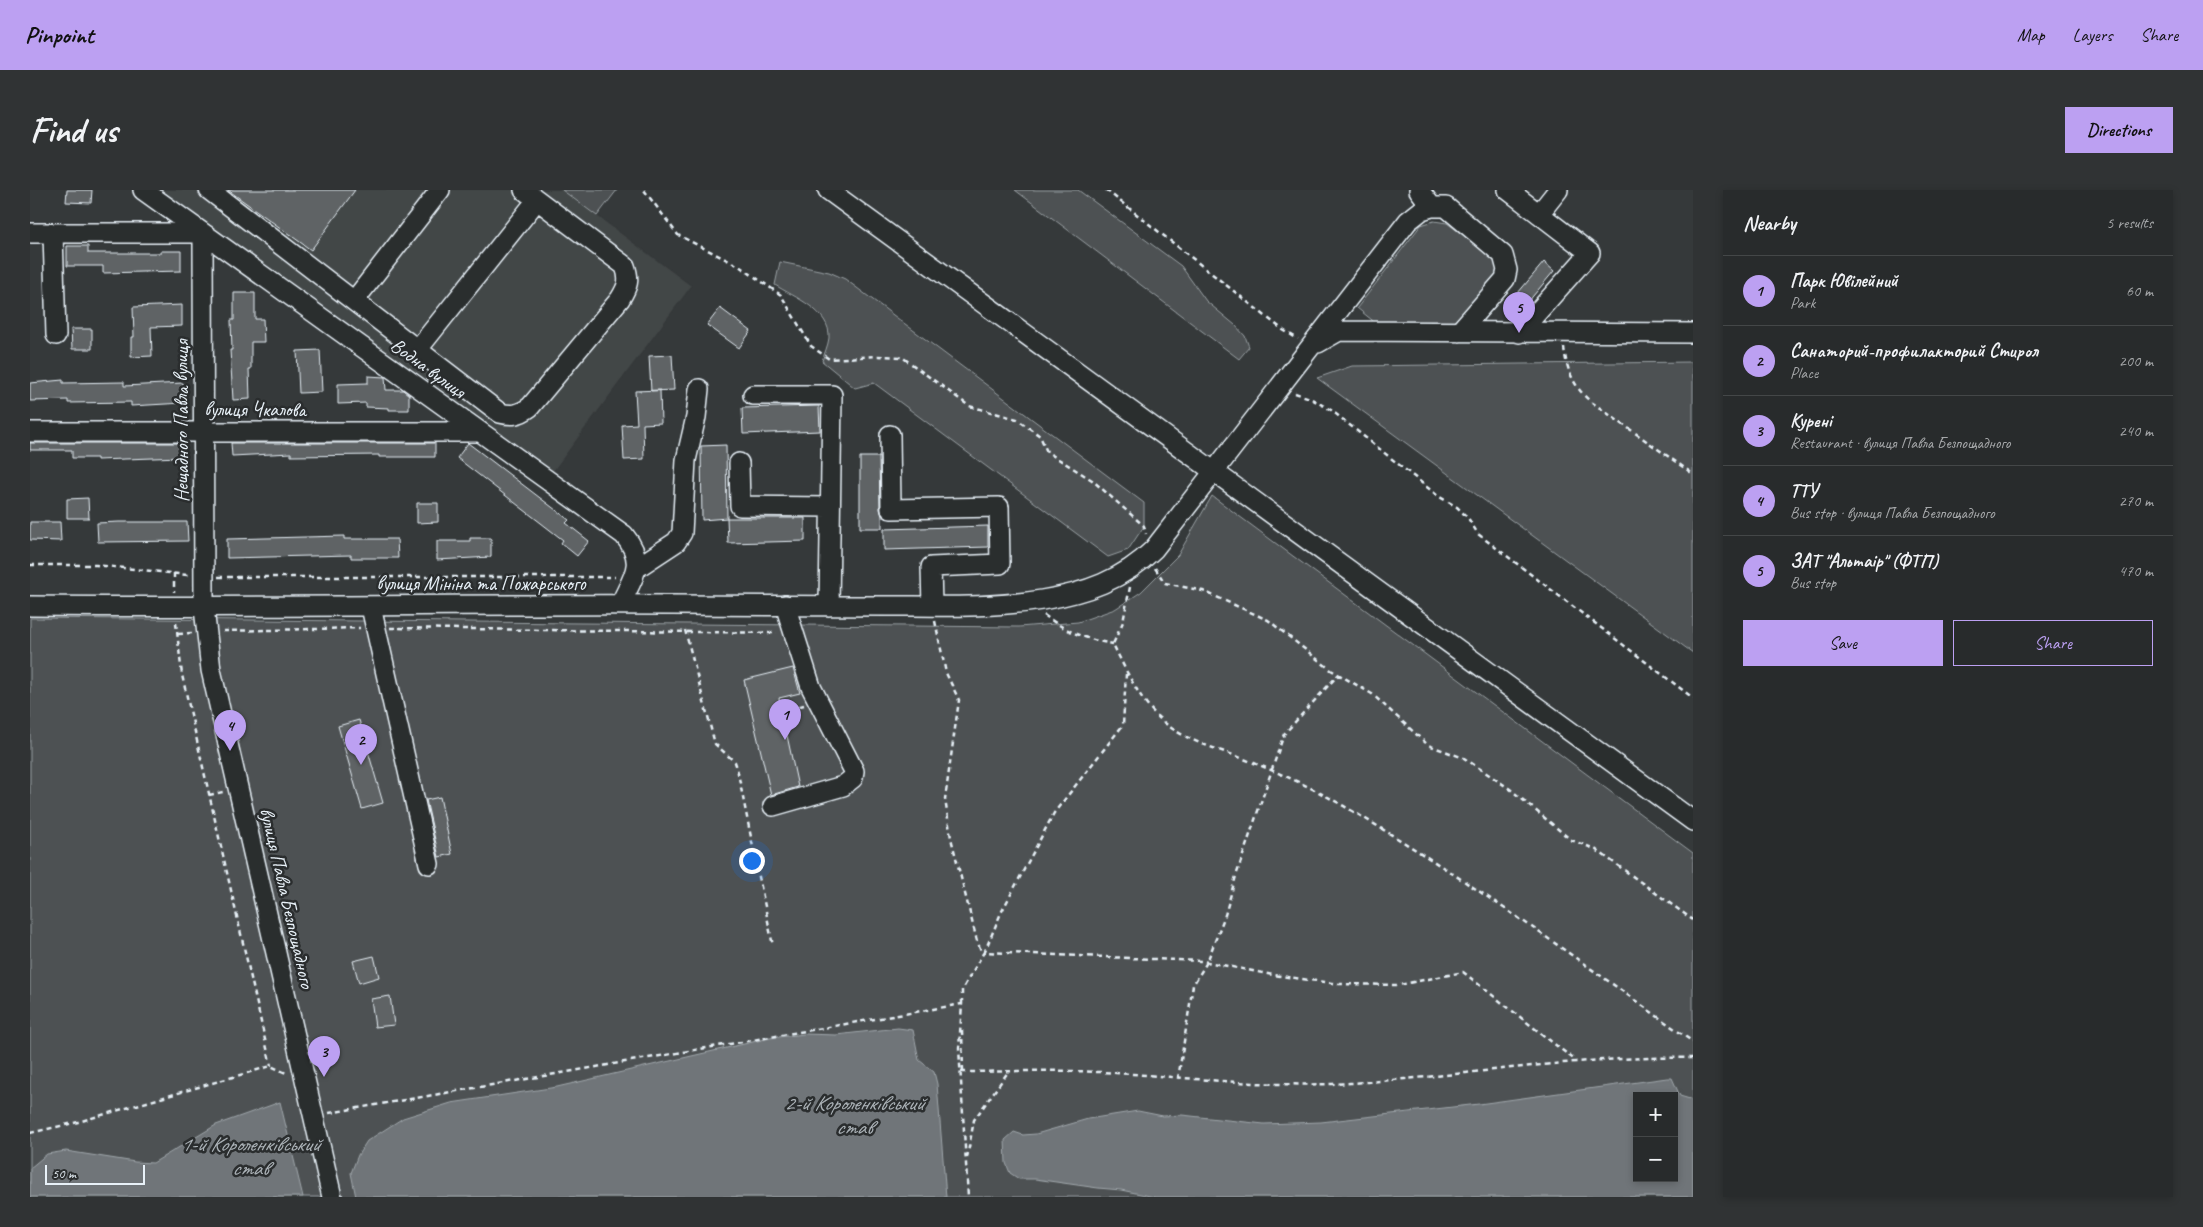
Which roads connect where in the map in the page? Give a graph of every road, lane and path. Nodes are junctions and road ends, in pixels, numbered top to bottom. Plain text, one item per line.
1 (143, 190) edge
2 (167, 190) edge
3 (209, 190) edge
4 (440, 190) edge
5 (828, 190) edge
6 (1106, 190) edge
7 (1419, 190) edge
8 (1508, 190) edge
9 (1558, 190) edge
10 (531, 195) edge
11 (1432, 207) junction
12 (1539, 214) junction
13 (177, 215) junction
14 (30, 232) edge
15 (53, 233) junction
16 (203, 233) junction
17 (354, 302) junction
18 (1459, 332) junction
19 (1519, 333) junction
20 (1564, 333) junction
21 (1693, 334) edge
22 (56, 335) dead end
23 (1310, 347) junction
24 (418, 349) junction
25 (1279, 387) junction
26 (699, 389) dead end
27 (753, 395) dead end
28 (30, 432) edge
29 (203, 432) junction
30 (479, 432) junction
31 (890, 435) dead end
32 (739, 463) dead end
33 (1214, 472) junction
34 (1693, 474) edge
35 (829, 507) junction
36 (30, 564) edge
37 (1133, 568) junction
38 (635, 572) junction
39 (174, 573) junction
40 (204, 577) junction
41 (1024, 602) junction
42 (620, 605) junction
43 (785, 605) junction
44 (30, 606) edge
45 (829, 606) junction
46 (932, 606) junction
47 (175, 607) junction
48 (372, 607) junction
49 (204, 608) junction
50 (376, 628) junction
51 (685, 630) junction
52 (206, 632) junction
53 (794, 633) junction
54 (178, 634) junction
55 (1113, 644) junction
56 (1127, 672) junction
57 (1339, 674) dead end
58 (1693, 698) edge
59 (818, 701) junction
60 (782, 711) dead end
61 (1272, 770) junction
62 (773, 806) dead end
63 (1693, 820) edge
64 (429, 864) dead end
65 (773, 946) dead end
66 (983, 954) junction
67 (1207, 962) junction
68 (962, 1004) junction
69 (1693, 1042) edge
70 (1693, 1058) edge
71 (1576, 1061) junction
72 (270, 1066) junction
73 (961, 1072) junction
74 (1008, 1072) junction
75 (1178, 1079) junction
76 (306, 1082) junction
77 (314, 1115) junction
78 (30, 1133) edge
79 (966, 1163) junction
80 (332, 1197) edge
81 (968, 1197) edge

1 - 13 street, Водна вулиця
2 - 13 street
3 - 17 street
4 - 17 street
5 - 33 street
6 - 23 path
7 - 11 street
8 - 12 street
9 - 12 street
10 - 24 street
10 - 24 street
11 - 18 street
11 - 23 street, вулиця Мініна та Пожарського
12 - 19 street
13 - 16 street, Водна вулиця
14 - 15 street
15 - 16 street
15 - 22 street
16 - 29 street, Нещадного Павла вулиця
16 - 30 street, Водна вулиця
17 - 24 street
18 - 19 street
18 - 23 street
19 - 20 street
20 - 21 street
20 - 34 path
23 - 25 street, вулиця Мініна та Пожарського
25 - 33 street, вулиця Мініна та Пожарського
25 - 58 path
26 - 38 street
27 - 35 street
28 - 29 street, вулиця Чкалова
29 - 30 street, вулиця Чкалова
29 - 40 street, Нещадного Павла вулиця
30 - 38 street, Водна вулиця
31 - 46 street
32 - 35 street
33 - 37 street, вулиця Мініна та Пожарського
33 - 63 street
35 - 45 street
36 - 39 path
37 - 41 street, вулиця Мініна та Пожарського
37 - 55 path
38 - 40 path
38 - 42 street
39 - 40 path
39 - 47 path
40 - 49 street, Нещадного Павла вулиця
41 - 46 street, вулиця Мініна та Пожарського
41 - 55 path
42 - 43 street, вулиця Мініна та Пожарського
42 - 48 street, вулиця Мініна та Пожарського
43 - 45 street, вулиця Мініна та Пожарського
43 - 53 street
44 - 47 street, вулиця Мініна та Пожарського
45 - 46 street, вулиця Мініна та Пожарського
46 - 66 path
47 - 49 street, вулиця Мініна та Пожарського
47 - 54 path
48 - 49 street, вулиця Мініна та Пожарського
48 - 50 street
49 - 52 street, вулиця Павла Безпощадного
50 - 51 path
50 - 52 path
50 - 64 street
51 - 53 path
51 - 65 path
52 - 54 path
52 - 76 street, вулиця Павла Безпощадного
53 - 59 street
54 - 72 path
55 - 56 path
56 - 61 path
56 - 66 path
57 - 61 path
59 - 60 path
59 - 62 street
61 - 67 path
61 - 69 path
66 - 67 path
66 - 68 path
67 - 71 path
67 - 75 path
68 - 73 path
68 - 77 path
70 - 71 path
71 - 75 path
72 - 76 path
72 - 78 path
73 - 74 path
73 - 79 path
74 - 75 path
74 - 79 path
76 - 77 street, вулиця Павла Безпощадного
77 - 80 street, вулиця Павла Безпощадного
79 - 81 path

